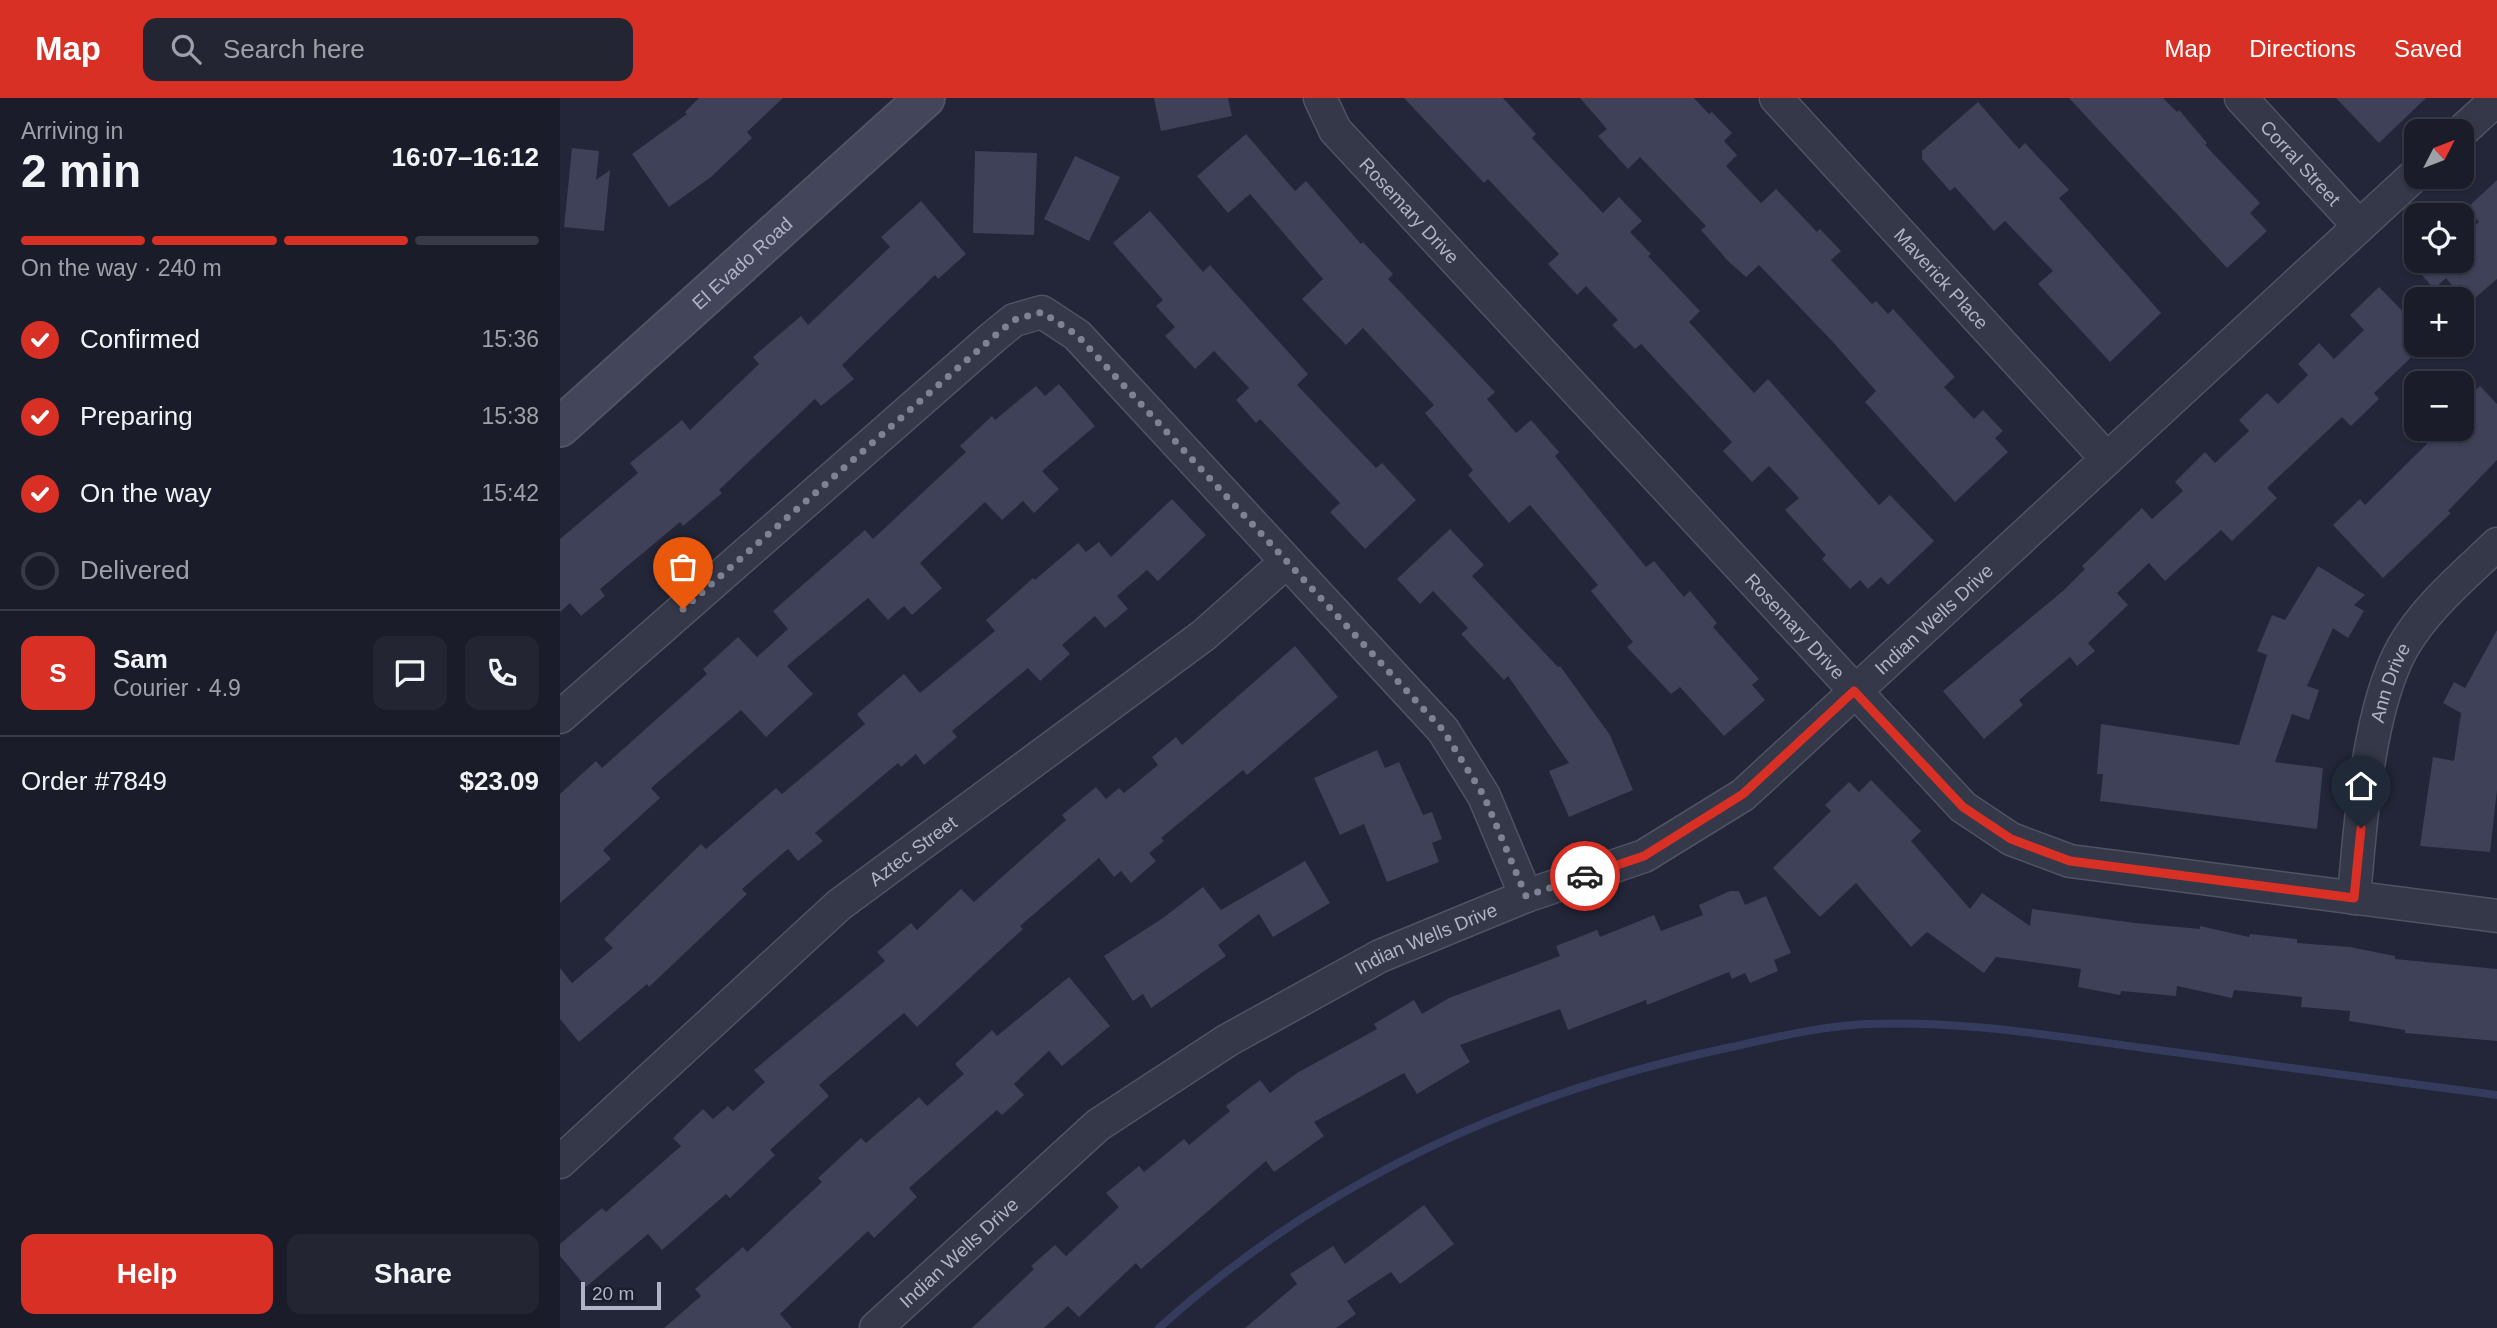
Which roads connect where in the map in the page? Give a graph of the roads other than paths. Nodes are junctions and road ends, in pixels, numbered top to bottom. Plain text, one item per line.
1 (925, 98) edge
2 (1320, 98) edge
3 (1776, 98) edge
4 (2242, 98) edge
5 (2497, 99) edge
6 (2474, 120) edge
7 (2404, 185) edge
8 (2358, 226) junction
9 (560, 427) edge
10 (2107, 459) junction
11 (2497, 544) edge
12 (1286, 562) junction
13 (1854, 691) junction
14 (560, 717) edge
15 (1526, 896) junction
16 (2354, 898) junction
17 (2497, 916) edge
18 (560, 1162) edge
19 (876, 1328) edge

1 - 9 main road, El Evado Road
2 - 13 street, Rosemary Drive
3 - 10 street, Maverick Place
4 - 8 street, Corral Street
5 - 6 street
7 - 8 street, Indian Wells Drive
8 - 10 street, Indian Wells Drive
10 - 13 street, Indian Wells Drive
11 - 16 street, Ann Drive
12 - 14 street
12 - 15 street
12 - 18 street, Aztec Street
13 - 15 street, Indian Wells Drive
13 - 16 street, Rosemary Drive
15 - 19 street, Indian Wells Drive
16 - 17 street, Rosemary Drive

